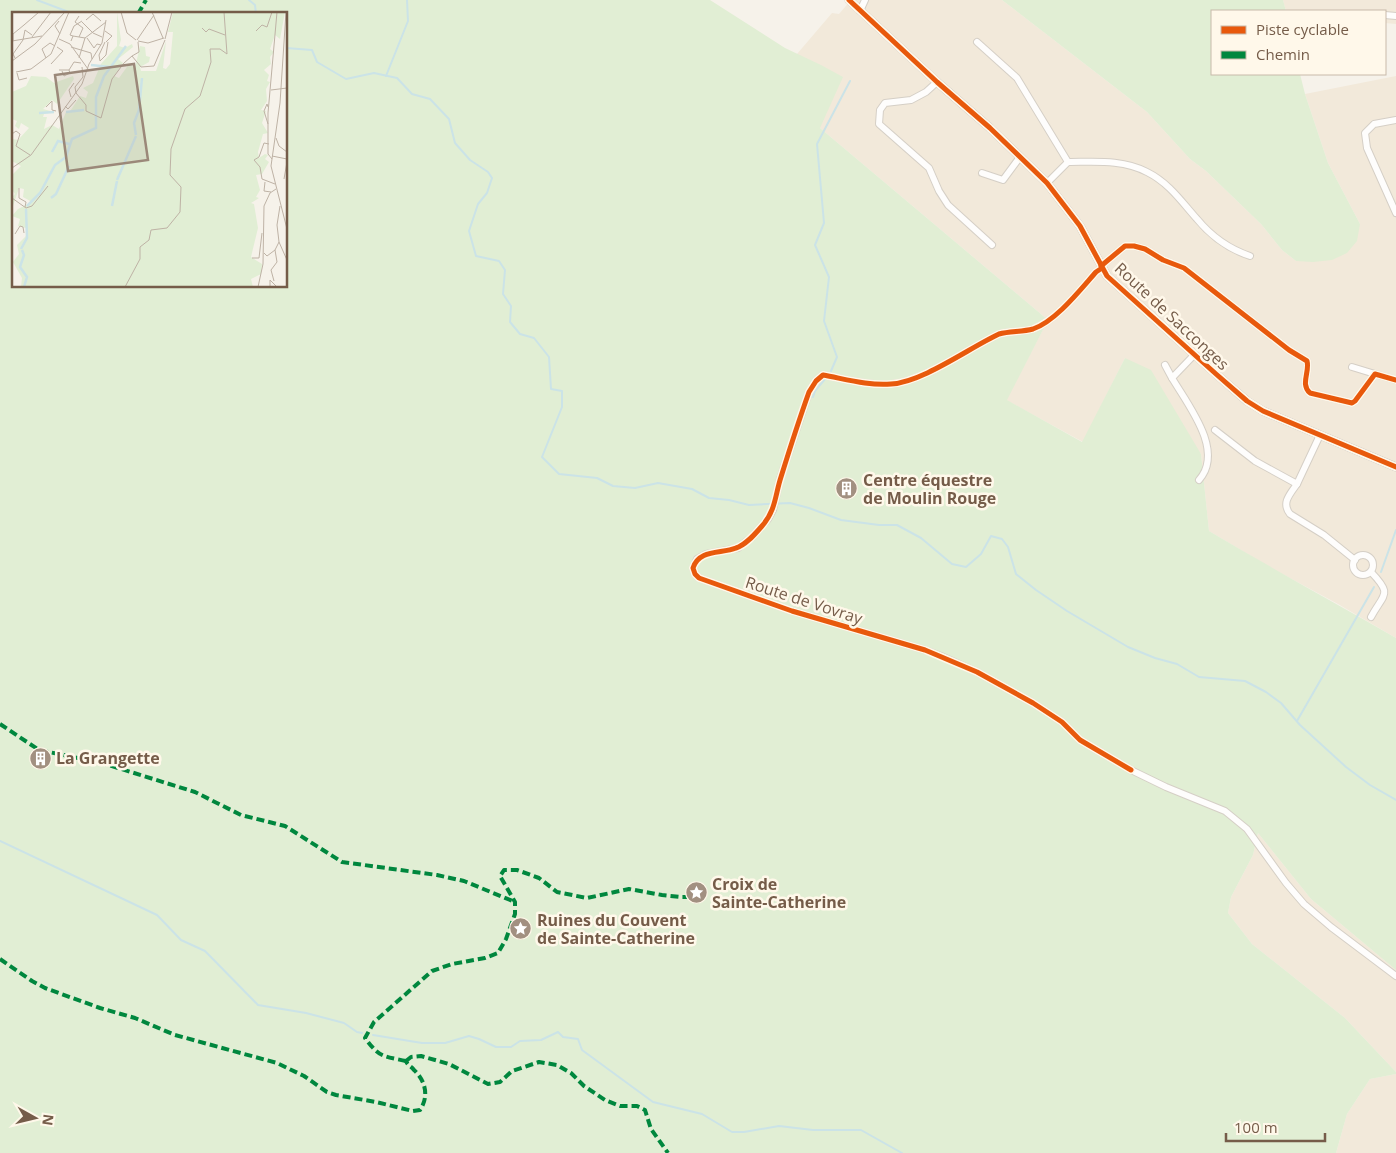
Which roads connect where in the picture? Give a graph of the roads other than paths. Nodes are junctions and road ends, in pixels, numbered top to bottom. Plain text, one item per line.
1 (849, 0) edge
2 (865, 0) edge
3 (860, 11) junction
4 (977, 42) dead end
5 (937, 82) junction
6 (1396, 120) edge
7 (1020, 157) junction
8 (1068, 162) junction
9 (982, 173) dead end
10 (1047, 183) junction
11 (1396, 213) edge
12 (992, 245) dead end
13 (1250, 256) dead end
14 (1102, 267) junction
15 (1194, 355) junction
16 (1165, 365) dead end
17 (1352, 368) dead end
18 (1375, 374) junction
19 (1172, 378) junction
20 (1396, 380) edge
21 (1214, 430) dead end
22 (1320, 435) junction
23 (1396, 467) edge
24 (1199, 480) dead end
25 (1297, 484) junction
26 (1355, 560) junction
27 (1370, 572) junction
28 (1371, 617) dead end
29 (1396, 976) edge

1 - 3 street, Route de Sacconges
2 - 3 street
3 - 5 street, Route de Sacconges
4 - 8 street
5 - 7 street, Route de Sacconges
5 - 12 street
6 - 11 street
7 - 9 street
7 - 10 street, Route de Sacconges
8 - 10 street
8 - 13 street
10 - 14 street, Route de Sacconges
14 - 15 street, Route de Sacconges
14 - 18 street
14 - 29 street, Route de Vovray
15 - 19 street
15 - 22 street, Route de Sacconges
16 - 19 street
17 - 18 street
18 - 20 street
19 - 24 street
21 - 25 street
22 - 23 street, Route de Sacconges
22 - 25 street
25 - 26 street
26 - 27 street
26 - 27 street
27 - 28 street

